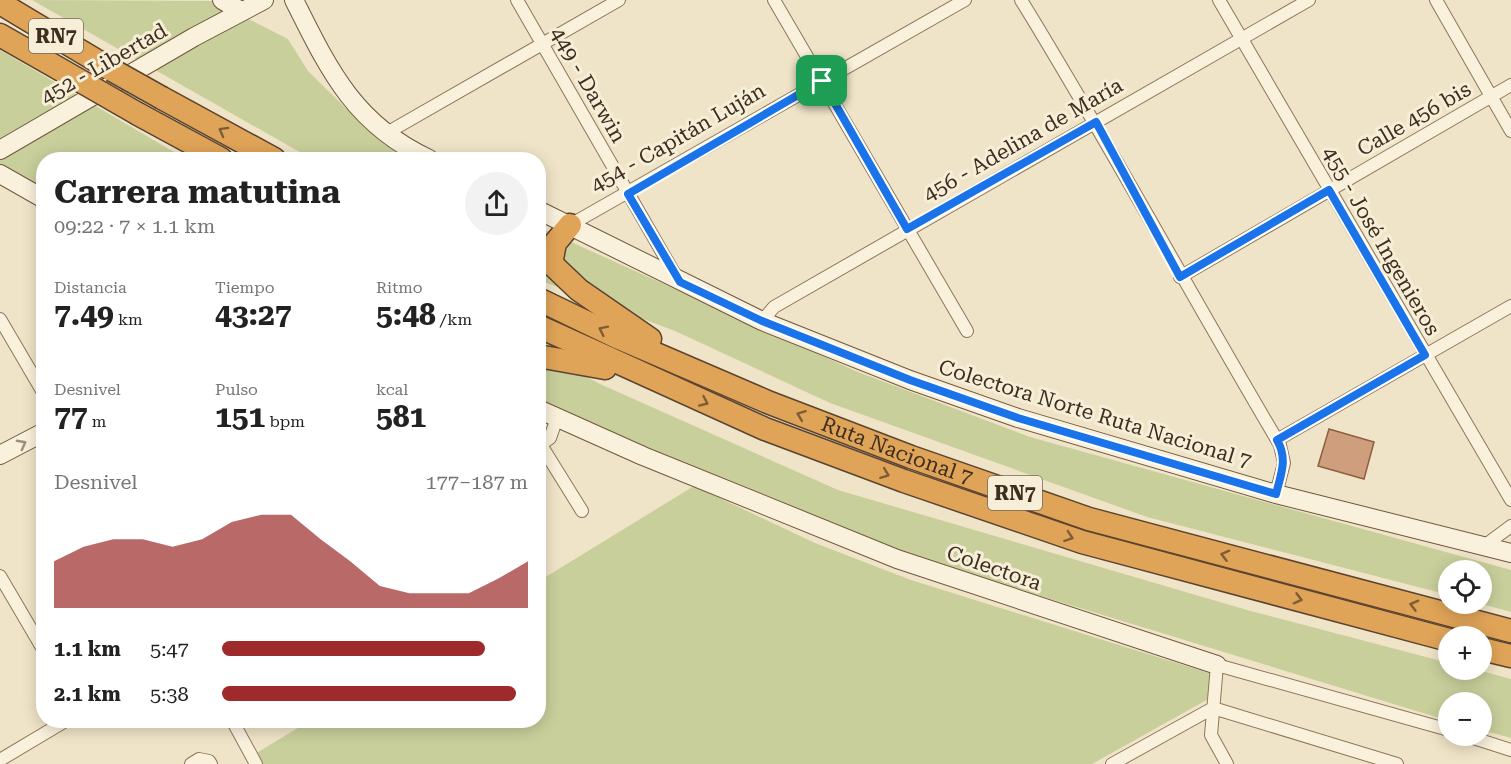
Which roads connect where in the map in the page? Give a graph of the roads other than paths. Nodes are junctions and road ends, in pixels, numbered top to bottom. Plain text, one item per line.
1 (222, 0) edge
2 (264, 0) edge
3 (294, 0) edge
4 (517, 0) edge
5 (619, 0) edge
6 (774, 0) edge
7 (965, 0) edge
8 (1021, 0) edge
9 (1219, 0) edge
10 (1309, 0) edge
11 (1436, 0) edge
12 (0, 3) edge
13 (241, 11) junction
14 (0, 35) edge
15 (1242, 38) junction
16 (543, 44) junction
17 (822, 81) junction
18 (1511, 85) edge
19 (1491, 96) junction
20 (1096, 122) junction
21 (1511, 130) edge
22 (385, 134) junction
23 (0, 150) edge
24 (208, 152) edge
25 (261, 152) edge
26 (417, 152) edge
27 (0, 174) edge
28 (1329, 190) junction
29 (36, 194) edge
30 (628, 194) junction
31 (546, 214) edge
32 (570, 225) junction
33 (907, 229) junction
34 (546, 256) edge
35 (546, 258) edge
36 (1180, 277) junction
37 (680, 282) junction
38 (546, 303) edge
39 (1511, 306) edge
40 (0, 319) edge
41 (762, 321) junction
42 (546, 330) edge
43 (967, 331) dead end
44 (1425, 355) junction
45 (546, 357) edge
46 (650, 378) junction
47 (36, 380) edge
48 (718, 380) junction
49 (546, 413) edge
50 (557, 418) junction
51 (36, 436) edge
52 (1277, 440) junction
53 (546, 441) edge
54 (0, 455) edge
55 (546, 455) edge
56 (1276, 494) junction
57 (1511, 500) edge
58 (582, 511) dead end
59 (1511, 526) edge
60 (1484, 546) junction
61 (1511, 553) edge
62 (0, 576) edge
63 (1511, 631) edge
64 (36, 637) edge
65 (1438, 637) edge
66 (1492, 651) edge
67 (1511, 656) edge
68 (1216, 665) junction
69 (1212, 708) junction
70 (1438, 727) edge
71 (54, 728) edge
72 (236, 728) edge
73 (1492, 744) edge
74 (1511, 750) edge
75 (0, 760) edge
76 (191, 764) edge
77 (211, 764) edge
78 (256, 764) edge
79 (1112, 764) edge
80 (1227, 764) edge
81 (1397, 764) edge

1 - 13 street
2 - 13 street, 452 - Libertad
3 - 22 street
4 - 16 street, 449 - Darwin
5 - 16 street
6 - 17 street
7 - 17 street, 454 - Capitán Luján
8 - 20 street
9 - 15 street, 455 - José Ingenieros
10 - 15 street, 456 - Adelina de María
11 - 19 street
25 -> 12 highway, RN7, bridge
13 - 23 street, 452 - Libertad
14 - 24 highway, RN7, bridge
15 - 20 street, 456 - Adelina de María
15 - 28 street, 455 - José Ingenieros
16 - 22 street
16 - 30 street, 449 - Darwin
17 - 30 street, 454 - Capitán Luján
17 - 33 street
18 - 19 street, Calle 456 bis
19 - 21 street
19 - 28 street, Calle 456 bis
20 - 33 street, 456 - Adelina de María
20 - 36 street
22 - 26 street
27 - 29 street
28 - 36 street, Calle 456 bis
28 - 44 street, 455 - José Ingenieros
30 - 32 street, 454 - Capitán Luján
30 - 37 street, 449 - Darwin
31 - 32 street
32 - 34 highway
32 - 37 street
33 - 41 street, 456 - Adelina de María
33 - 43 street
35 - 48 highway
36 - 52 street
37 - 41 street
48 -> 38 highway, Ruta Nacional 7 / RN7
39 - 44 street
40 - 47 street
41 - 56 street, Colectora Norte Ruta Nacional 7
42 - 46 highway, Ruta Nacional 7 / RN7
44 - 52 street
44 - 57 street, 455 - José Ingenieros
45 - 46 highway
46 -> 65 highway, Ruta Nacional 7 / RN7
63 -> 48 highway, Ruta Nacional 7 / RN7
49 - 50 street, Colectora
50 - 53 street
50 - 68 street, Colectora
54 -> 51 street
52 - 56 street
55 - 58 street
56 - 60 street, Colectora Norte Ruta Nacional 7
59 - 60 street
60 - 61 street, Colectora Norte Ruta Nacional 7
62 - 64 street
66 - 67 highway
68 - 69 street
68 - 70 street, Colectora
69 - 79 street
69 - 80 street
69 - 81 street
71 - 75 street
72 - 78 street
73 - 74 street
76 - 77 street

